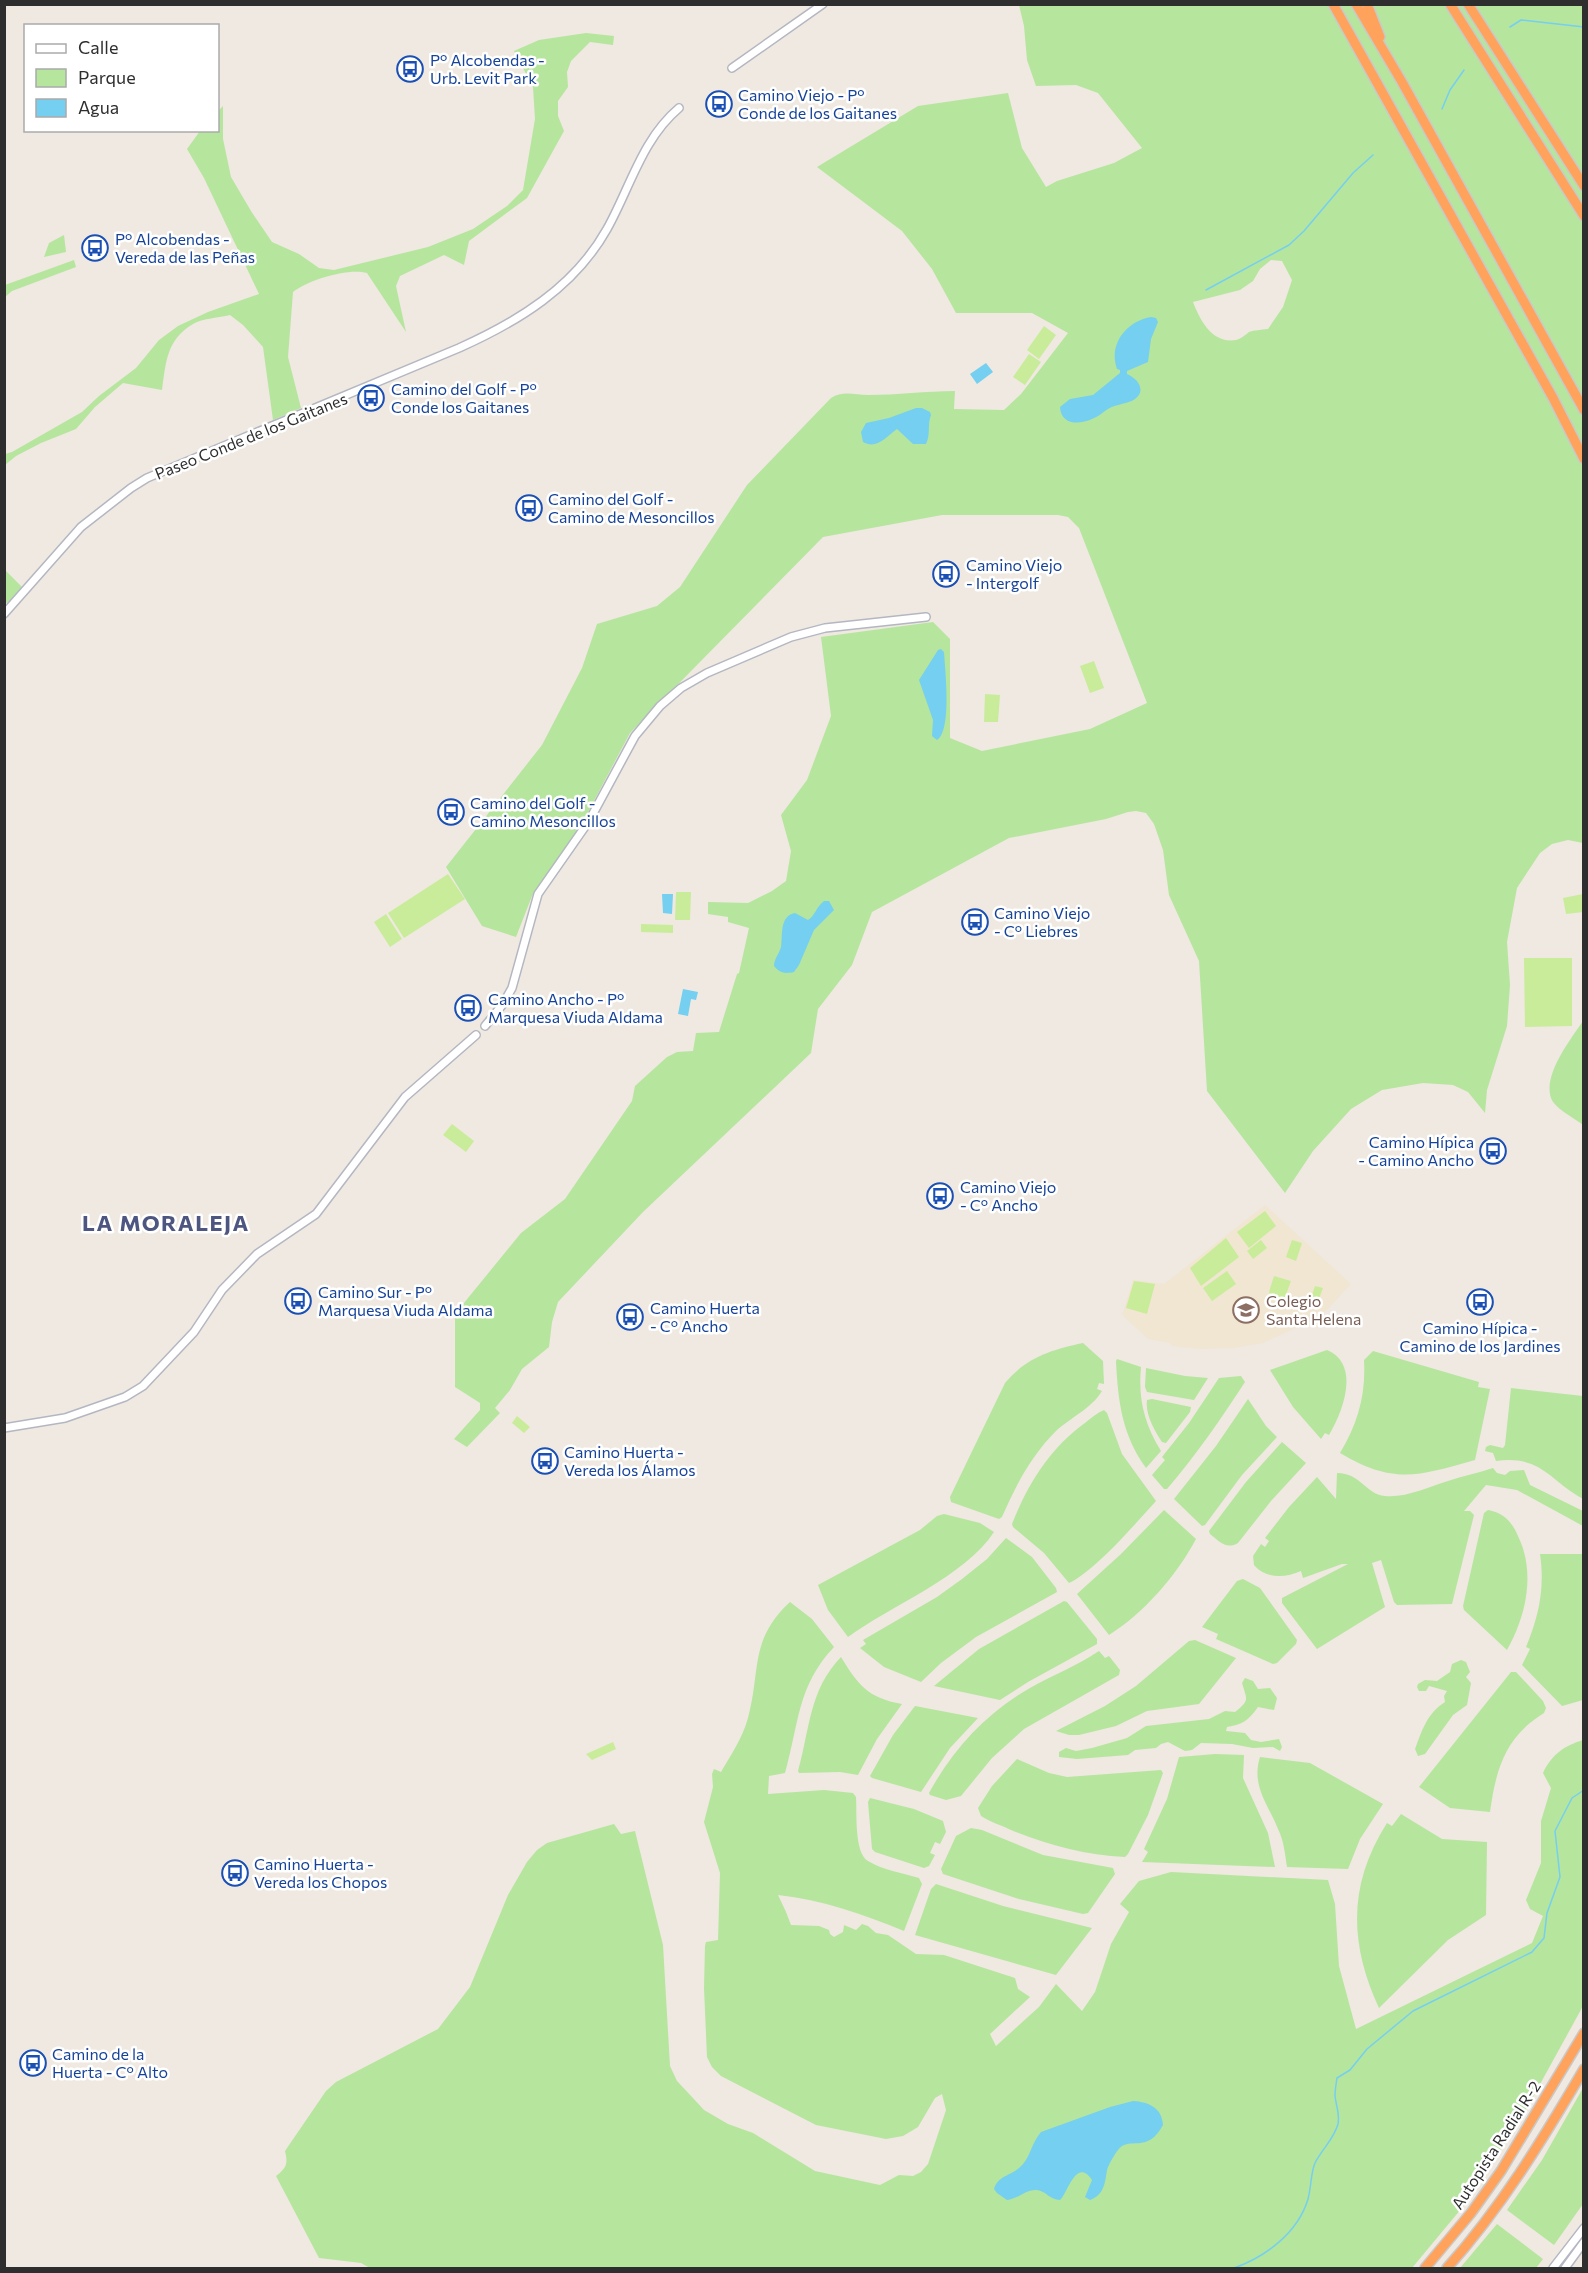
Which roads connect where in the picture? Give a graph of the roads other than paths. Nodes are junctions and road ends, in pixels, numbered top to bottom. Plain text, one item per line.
1 (823, 4) edge
2 (1328, 4) edge
3 (1333, 4) edge
4 (1356, 4) edge
5 (1367, 4) edge
6 (1450, 4) edge
7 (1468, 4) edge
8 (1344, 24) junction
9 (732, 69) dead end
10 (1402, 82) junction
11 (679, 108) dead end
12 (1584, 186) edge
13 (1584, 216) edge
14 (1584, 410) edge
15 (1584, 459) edge
16 (4, 614) edge
17 (926, 617) dead end
18 (485, 1026) dead end
19 (476, 1035) dead end
20 (4, 1428) edge
21 (1584, 2033) edge
22 (1584, 2069) edge
23 (1584, 2228) edge
24 (1584, 2242) edge
25 (1425, 2268) edge
26 (1447, 2268) edge
27 (1552, 2268) edge
28 (1564, 2268) edge

1 - 9 street
2 - 8 highway
3 - 8 highway
4 - 10 highway
5 - 10 highway
6 - 13 highway
7 - 12 highway
8 - 15 highway
10 - 14 highway
11 - 16 street, Paseo Conde de los Gaitanes
17 - 18 street
19 - 20 street
21 - 25 highway, Autopista Radial R-2
22 - 26 highway, Autopista Radial R-2
23 - 27 street
24 - 28 street

